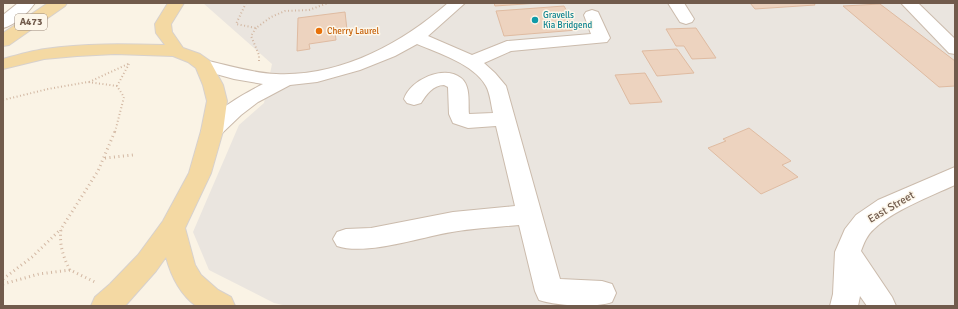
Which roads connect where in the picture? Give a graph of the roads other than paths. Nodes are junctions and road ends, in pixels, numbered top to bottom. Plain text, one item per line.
1 (6, 3) edge
2 (27, 3) edge
3 (59, 3) edge
4 (176, 3) edge
5 (457, 3) edge
6 (676, 3) edge
7 (909, 3) edge
8 (3, 12) edge
9 (592, 15) dead end
10 (686, 19) dead end
11 (3, 23) edge
12 (416, 37) junction
13 (3, 41) edge
14 (955, 49) edge
15 (176, 51) junction
16 (472, 62) junction
17 (3, 64) edge
18 (204, 65) junction
19 (286, 80) junction
20 (414, 99) dead end
21 (505, 119) junction
22 (212, 131) junction
23 (955, 175) edge
24 (529, 214) junction
25 (172, 228) junction
26 (346, 239) dead end
27 (848, 252) junction
28 (602, 292) dead end
29 (112, 299) edge
30 (221, 306) edge
31 (844, 306) edge
32 (882, 306) edge

1 - 8 street
2 - 11 street
3 - 13 main road, A473
4 - 15 main road
5 - 12 street
6 - 10 street
7 - 14 street
9 - 16 street
12 - 16 street
12 - 19 street
15 - 17 main road
15 - 18 main road
16 - 21 street
18 - 19 street
18 - 22 main road
19 - 22 street
20 - 21 street
21 - 24 street
22 - 25 main road
23 - 27 street, East Street
24 - 26 street
24 - 28 street
25 - 29 main road
25 - 30 main road
27 - 31 street, East Street
27 - 32 street

